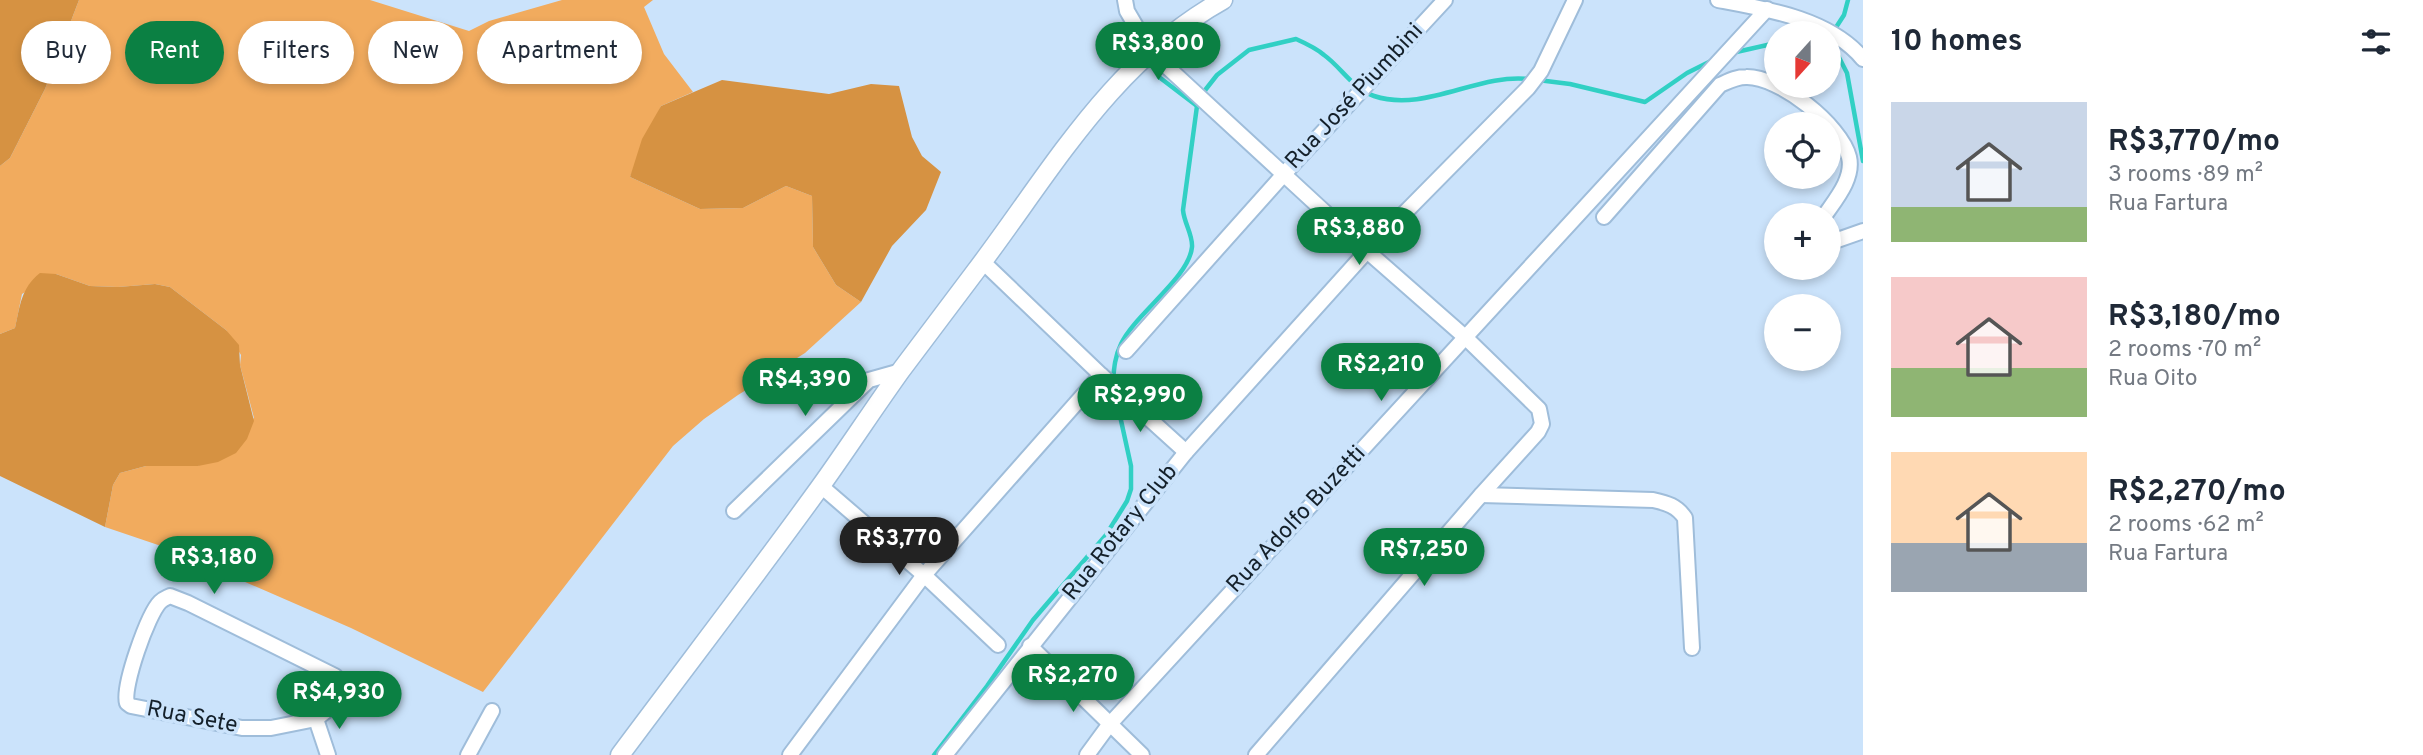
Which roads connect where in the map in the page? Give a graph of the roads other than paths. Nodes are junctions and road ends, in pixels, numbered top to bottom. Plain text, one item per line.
1 (1125, 0) edge
2 (1223, 0) edge
3 (1445, 0) edge
4 (1575, 0) edge
5 (1718, 0) edge
6 (1767, 9) junction
7 (1151, 52) junction
8 (1863, 59) edge
9 (1284, 174) junction
10 (1833, 203) edge
11 (1604, 217) dead end
12 (1863, 231) edge
13 (1841, 239) edge
14 (1367, 251) junction
15 (983, 262) junction
16 (1465, 337) junction
17 (1126, 351) dead end
18 (901, 371) junction
19 (1108, 381) junction
20 (1186, 452) junction
21 (821, 486) junction
22 (1481, 495) junction
23 (734, 511) dead end
24 (923, 575) junction
25 (998, 645) dead end
26 (1030, 646) junction
27 (1692, 648) dead end
28 (492, 711) dead end
29 (316, 719) junction
30 (1109, 725) junction
31 (328, 755) edge
32 (468, 755) edge
33 (620, 755) edge
34 (790, 755) edge
35 (945, 755) edge
36 (1087, 755) edge
37 (1142, 755) edge
38 (1256, 755) edge

1 - 7 street
2 - 7 main road
3 - 9 street, Rua José Piumbini
4 - 14 street, Rua Rotary Club
5 - 6 street
6 - 8 street
6 - 16 street, Rua Adolfo Buzetti
7 - 9 street
7 - 15 main road
9 - 14 street
9 - 17 street, Rua José Piumbini
10 - 11 street
12 - 13 street
14 - 16 street
14 - 20 street, Rua Rotary Club
15 - 18 main road
15 - 19 street
16 - 22 street
16 - 30 street, Rua Adolfo Buzetti
18 - 21 main road
18 - 23 street
19 - 20 street
19 - 24 street
20 - 26 street, Rua Rotary Club
21 - 24 street
21 - 33 main road
22 - 27 street
22 - 38 street
24 - 25 street
24 - 34 street
26 - 30 street
26 - 35 street, Rua Rotary Club
28 - 32 street
29 - 29 street, Rua Sete
29 - 31 street
30 - 36 street, Rua Adolfo Buzetti
30 - 37 street

